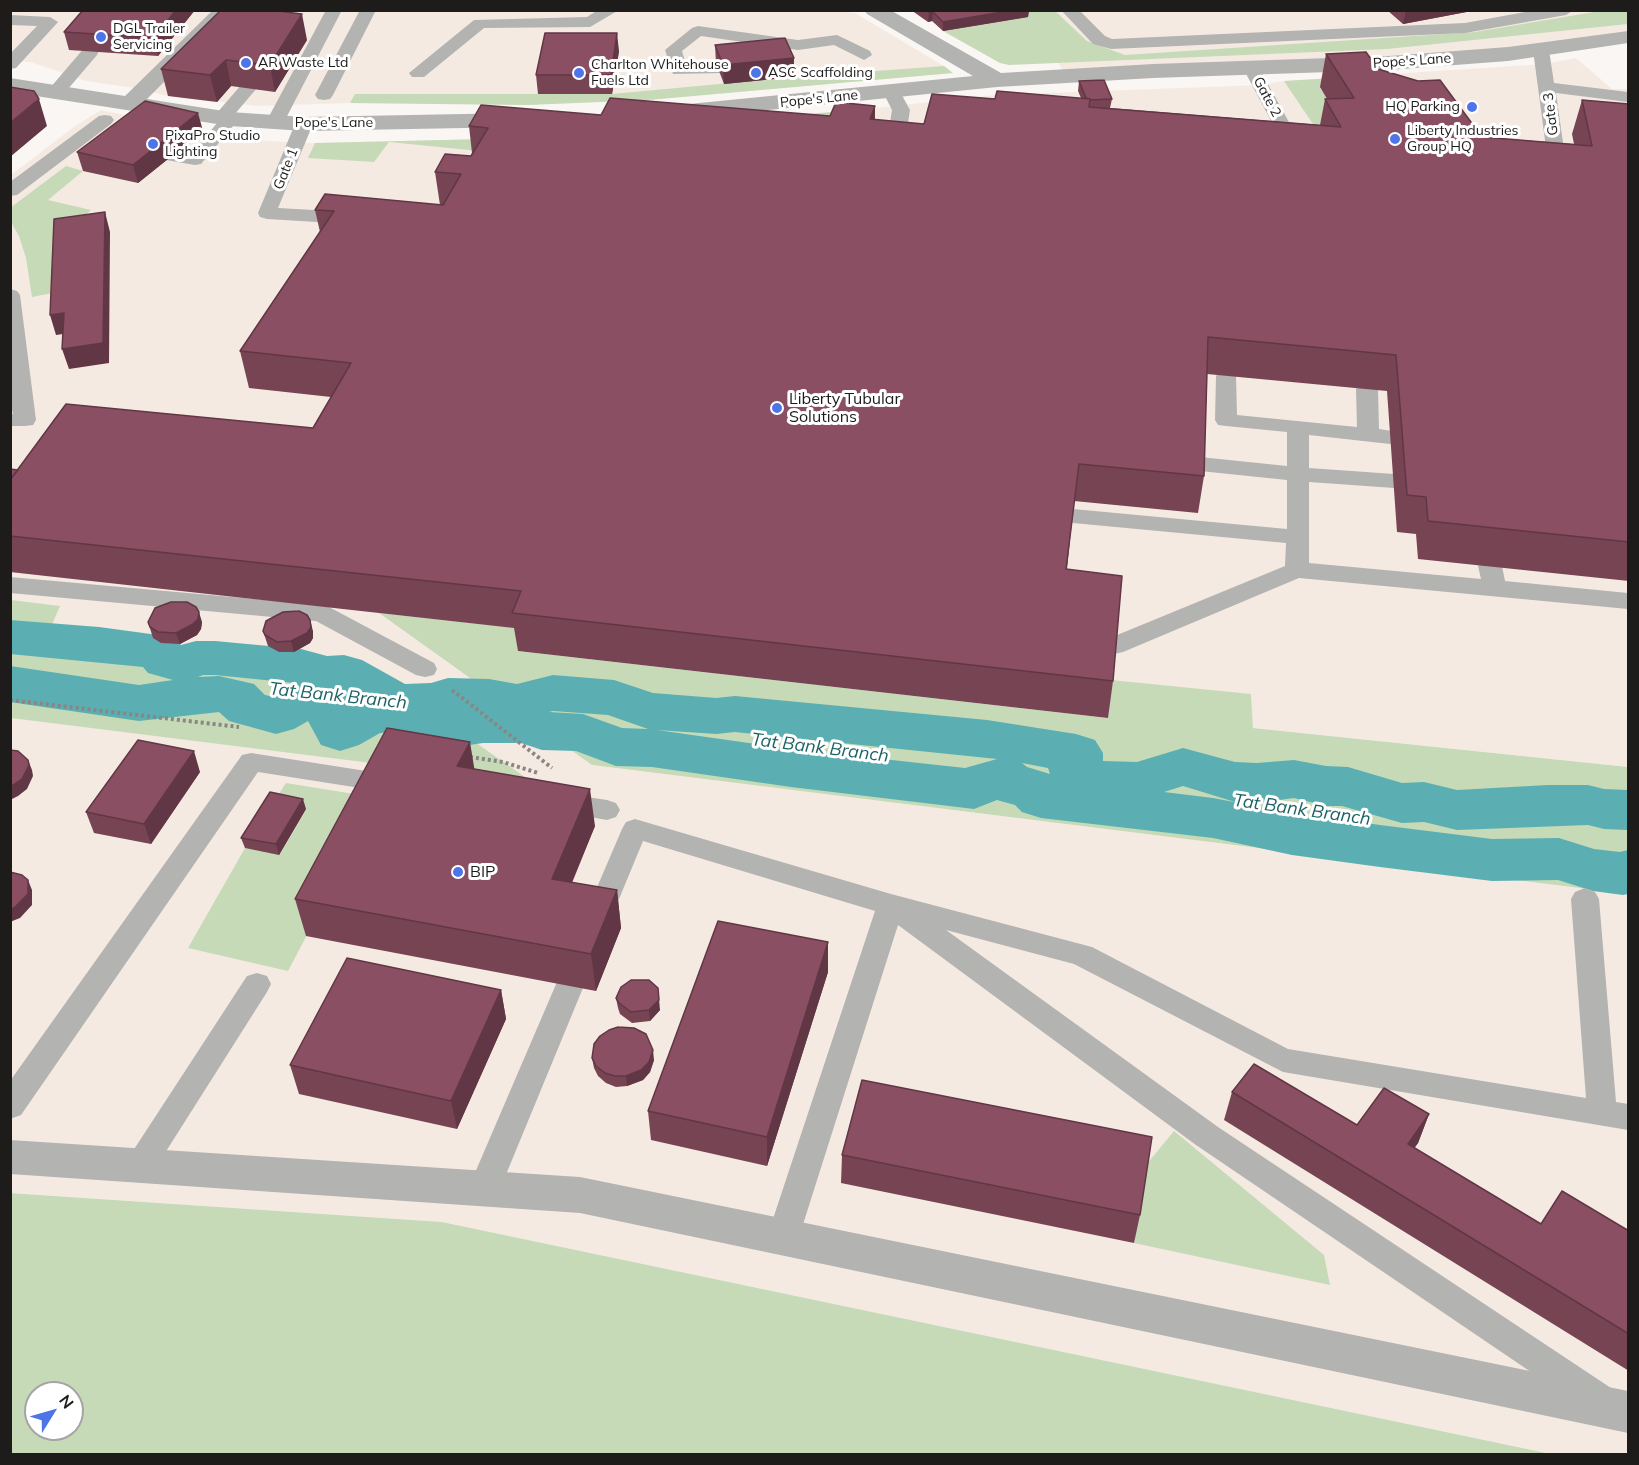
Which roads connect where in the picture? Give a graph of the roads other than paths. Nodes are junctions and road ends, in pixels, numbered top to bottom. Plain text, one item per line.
1 (226, 10) edge
2 (334, 10) edge
3 (368, 10) edge
4 (611, 10) edge
5 (702, 10) edge
6 (874, 10) edge
7 (1069, 10) edge
8 (1566, 10) edge
9 (483, 17) edge
10 (10, 20) edge
11 (50, 22) junction
12 (590, 22) junction
13 (70, 23) edge
14 (1114, 29) dead end
15 (698, 31) junction
16 (1629, 37) edge
17 (589, 42) edge
18 (1132, 44) junction
19 (1541, 50) junction
20 (92, 51) edge
21 (864, 55) dead end
22 (10, 64) edge
23 (1251, 68) junction
24 (718, 69) edge
25 (418, 73) dead end
26 (997, 80) junction
27 (10, 85) edge
28 (1548, 87) junction
29 (248, 88) edge
30 (56, 92) junction
31 (891, 92) junction
32 (324, 95) dead end
33 (1629, 97) edge
34 (131, 104) junction
35 (671, 112) edge
36 (226, 119) junction
37 (539, 119) edge
38 (105, 120) dead end
39 (275, 122) junction
40 (304, 124) junction
41 (888, 155) edge
42 (172, 156) edge
43 (1299, 157) edge
44 (1559, 178) edge
45 (10, 191) edge
46 (374, 220) edge
47 (10, 295) edge
48 (1226, 376) edge
49 (1367, 389) edge
50 (16, 396) edge
51 (10, 420) edge
52 (1298, 427) junction
53 (1368, 435) junction
54 (1390, 437) dead end
55 (1200, 464) edge
56 (1298, 474) junction
57 (1394, 481) dead end
58 (1072, 516) edge
59 (1298, 537) junction
60 (1297, 570) junction
61 (10, 585) edge
62 (1629, 601) edge
63 (1114, 646) edge
64 (425, 669) road end
65 (574, 785) edge
66 (418, 786) edge
67 (539, 800) edge
68 (607, 810) junction
69 (635, 829) junction
70 (1585, 899) dead end
71 (891, 905) junction
72 (257, 984) dead end
73 (10, 1106) edge
74 (1615, 1115) edge
75 (10, 1157) edge
76 (140, 1166) junction
77 (484, 1189) junction
78 (783, 1238) junction
79 (1622, 1411) edge

1 - 34 street
2 - 39 lane
3 - 32 lane
4 - 12 lane
5 - 15 lane
6 - 26 street
7 - 18 lane
8 - 18 lane
9 - 12 lane
9 - 25 lane
10 - 11 lane
11 - 13 lane
11 - 22 lane
12 - 17 lane
14 - 18 lane
15 - 21 lane
15 - 24 lane
16 - 19 street, Pope's Lane
19 - 23 street, Pope's Lane
19 - 28 lane, Gate 3
20 - 30 lane
23 - 26 street, Pope's Lane
23 - 43 lane, Gate 2
26 - 31 street, Pope's Lane
27 - 30 street, Pope's Lane
28 - 33 lane
28 - 44 lane, Gate 3
29 - 36 lane
30 - 34 street, Pope's Lane
31 - 35 street, Pope's Lane
31 - 41 lane
34 - 36 street, Pope's Lane
36 - 39 street, Pope's Lane
36 - 42 lane
37 - 40 street, Pope's Lane
38 - 45 lane
39 - 40 street, Pope's Lane
40 - 46 lane, Gate 1
47 - 50 lane
48 - 52 lane
49 - 53 lane
50 - 51 lane
52 - 53 lane
52 - 56 lane
53 - 54 lane
55 - 56 lane
56 - 57 lane
56 - 59 lane
58 - 59 lane
59 - 60 lane
60 - 62 lane
60 - 63 lane
61 - 64 lane
65 - 68 lane
66 - 73 lane
67 - 68 lane
68 - 69 lane
69 - 71 lane
69 - 77 lane
70 - 74 lane
71 - 74 lane
71 - 78 lane
71 - 79 lane
72 - 76 lane
75 - 76 street
76 - 77 street
77 - 78 street
78 - 79 street

